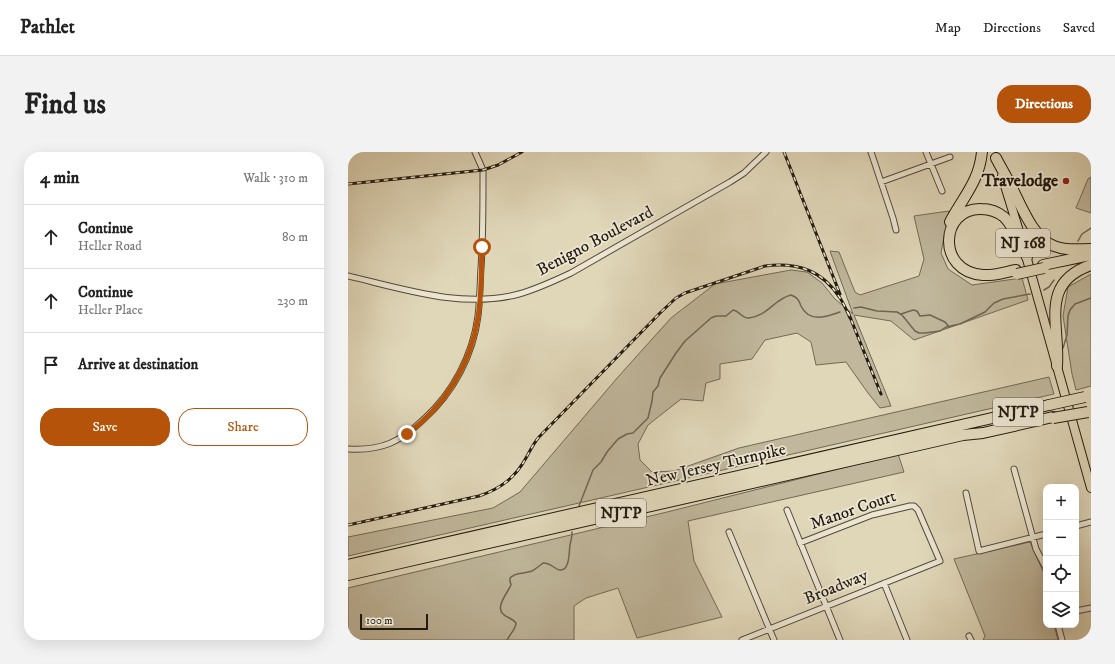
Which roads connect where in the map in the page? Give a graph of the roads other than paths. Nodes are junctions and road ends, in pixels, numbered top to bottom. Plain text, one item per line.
1 (475, 152) edge
2 (766, 152) edge
3 (871, 152) edge
4 (926, 152) edge
5 (982, 152) edge
6 (995, 155) edge
7 (950, 157) dead end
8 (931, 163) junction
9 (881, 182) junction
10 (942, 191) dead end
11 (896, 230) dead end
12 (1091, 248) edge
13 (1091, 255) edge
14 (1027, 257) junction
15 (1091, 258) edge
16 (1091, 265) edge
17 (1043, 266) junction
18 (1016, 272) junction
19 (348, 276) edge
20 (480, 299) junction
21 (1057, 366) junction
22 (1089, 396) edge
23 (1089, 410) edge
24 (348, 449) edge
25 (1014, 469) dead end
26 (1090, 484) edge
27 (966, 493) dead end
28 (787, 510) dead end
29 (1091, 522) edge
30 (1079, 525) edge
31 (729, 532) dead end
32 (1043, 535) edge
33 (1033, 538) junction
34 (800, 543) junction
35 (940, 561) joint
36 (1043, 563) edge
37 (348, 565) edge
38 (348, 575) edge
39 (884, 583) junction
40 (827, 606) junction
41 (1091, 608) edge
42 (1079, 610) edge
43 (1059, 628) edge
44 (770, 629) junction
45 (742, 640) edge
46 (774, 640) edge
47 (840, 640) edge
48 (906, 640) edge
49 (1062, 640) edge

1 - 20 street
2 - 20 street, Benigno Boulevard
3 - 9 street
4 - 8 street
5 - 18 highway
6 - 12 highway
6 - 14 main road, NJ 168
7 - 8 street
8 - 9 street
8 - 10 street
9 - 11 street
13 - 17 highway
14 - 18 highway
14 - 21 main road, NJ 168
15 - 17 highway
16 - 21 highway
17 - 18 highway
19 - 20 street, Benigno Boulevard
20 - 24 street
21 - 26 main road, NJ 168
22 - 37 highway, New Jersey Turnpike / NJTP, bridge
23 - 38 highway, New Jersey Turnpike / NJTP, bridge
25 - 33 street
27 - 33 street
28 - 34 street
29 - 30 street
31 - 44 street
32 - 33 street
33 - 36 street
34 - 35 street, Manor Court
34 - 40 street
35 - 39 street, Broadway
39 - 40 street, Broadway
39 - 48 street
40 - 44 street, Broadway
40 - 47 street
41 - 42 street
43 - 49 street
44 - 45 street, Broadway
44 - 46 street

